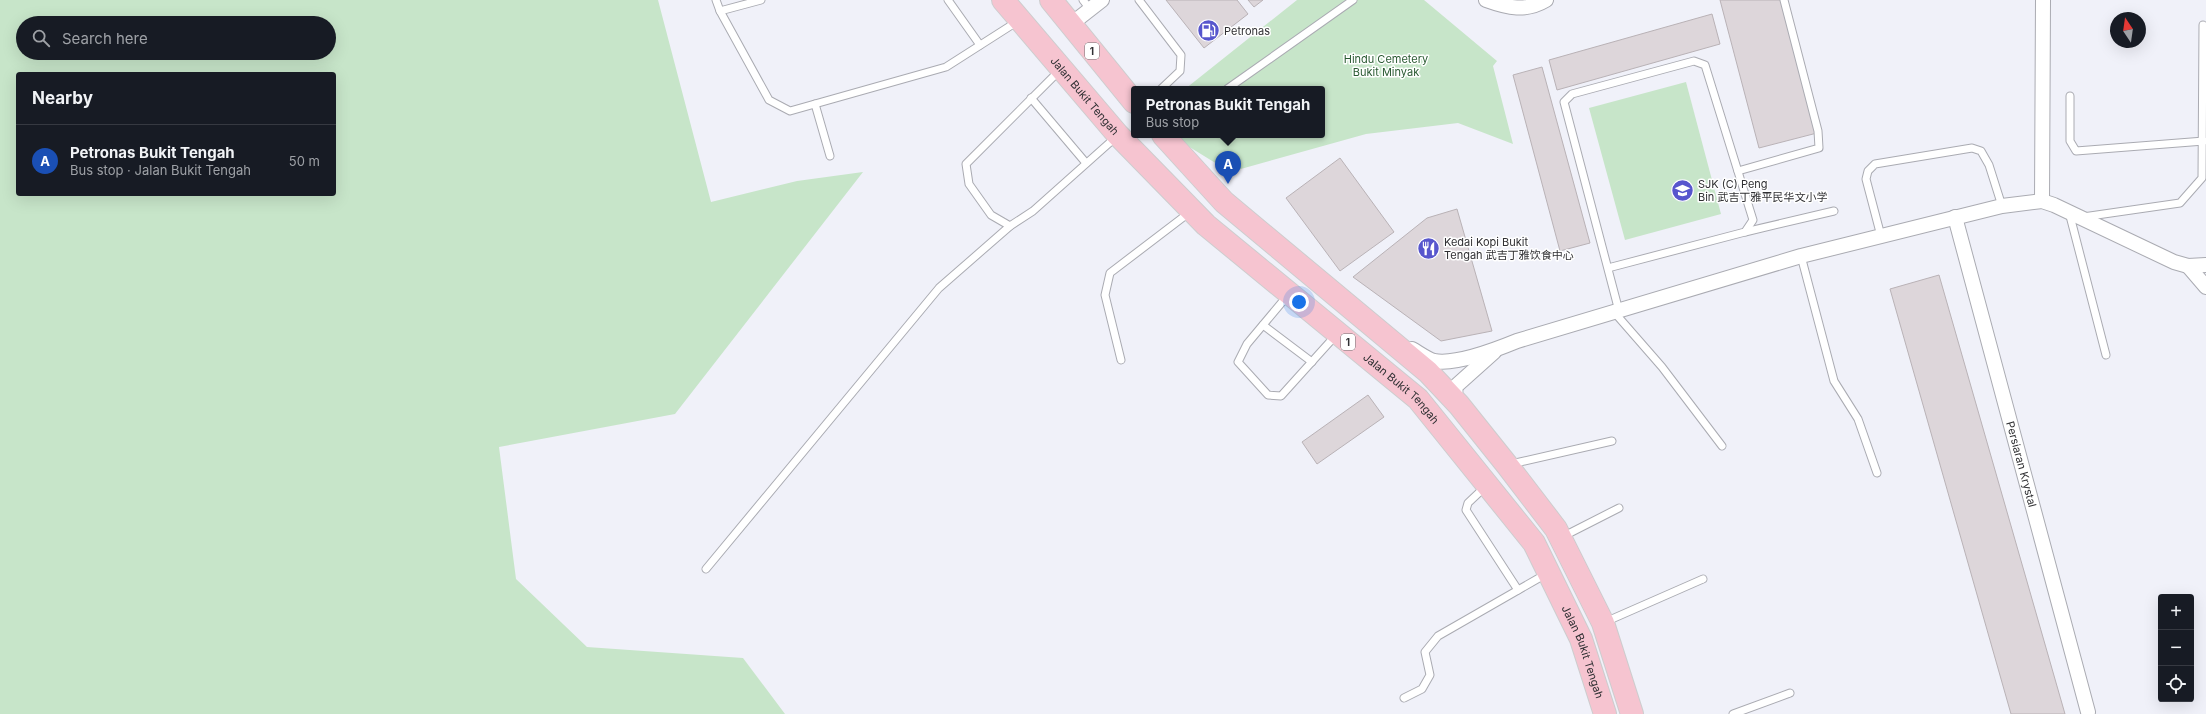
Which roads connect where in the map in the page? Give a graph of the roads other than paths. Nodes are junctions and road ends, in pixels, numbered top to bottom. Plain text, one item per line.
1 (716, 0) edge
2 (761, 0) edge
3 (948, 0) edge
4 (1003, 0) edge
5 (1051, 0) edge
6 (1102, 0) edge
7 (1139, 0) edge
8 (1353, 0) edge
9 (1486, 0) edge
10 (1546, 0) edge
11 (1784, 0) edge
12 (2044, 0) edge
13 (1086, 5) edge
14 (720, 11) junction
15 (1020, 20) junction
16 (1070, 25) junction
17 (2203, 25) dead end
18 (980, 45) junction
19 (1061, 68) junction
20 (1164, 86) edge
21 (1231, 86) edge
22 (2070, 96) dead end
23 (1031, 98) junction
24 (1131, 98) edge
25 (815, 104) junction
26 (1118, 135) junction
27 (1170, 138) edge
28 (2204, 141) junction
29 (830, 156) dead end
30 (1086, 163) junction
31 (1738, 171) junction
32 (2042, 201) junction
33 (2002, 206) junction
34 (1191, 211) junction
35 (1834, 211) dead end
36 (2074, 215) junction
37 (1955, 217) junction
38 (1010, 226) junction
39 (1745, 232) junction
40 (1881, 236) junction
41 (1801, 256) junction
42 (2206, 265) edge
43 (2188, 266) junction
44 (1608, 268) junction
45 (2206, 287) edge
46 (1289, 293) junction
47 (1617, 312) junction
48 (1263, 324) junction
49 (1373, 328) junction
50 (1338, 333) junction
51 (1498, 349) junction
52 (2106, 354) dead end
53 (1120, 360) dead end
54 (1312, 362) junction
55 (1459, 406) junction
56 (1612, 442) dead end
57 (1722, 446) dead end
58 (1507, 465) junction
59 (1877, 473) dead end
60 (1488, 485) junction
61 (1619, 508) dead end
62 (1560, 538) junction
63 (706, 569) dead end
64 (1548, 573) junction
65 (1703, 579) dead end
66 (1518, 590) junction
67 (1603, 623) junction
68 (1790, 693) dead end
69 (1404, 698) dead end
70 (2088, 712) dead end
71 (1605, 714) edge
72 (1632, 714) edge
73 (1733, 714) edge

1 - 14 lane
2 - 14 lane
3 - 18 lane
4 - 15 highway, Jalan Bukit Tengah / 1
5 - 16 highway, 1
6 - 13 street
7 - 20 lane
8 - 21 lane
9 - 10 street
11 - 31 lane
12 - 32 street
13 - 16 street
14 - 25 lane
15 - 18 lane
15 - 19 highway, Jalan Bukit Tengah / 1
16 - 24 highway, 1
17 - 28 lane
18 - 25 lane
19 - 23 lane
19 - 26 highway, Jalan Bukit Tengah / 1
22 - 28 lane
23 - 30 lane
23 - 38 lane
25 - 29 lane
26 - 30 lane
26 - 34 highway, Jalan Bukit Tengah / 1
27 - 49 highway, 1
28 - 36 lane
30 - 38 lane
31 - 39 lane
31 - 44 lane
32 - 33 street
32 - 36 street
33 - 37 street
33 - 40 lane
34 - 46 highway, Jalan Bukit Tengah / 1
34 - 53 lane
35 - 39 lane
36 - 43 street
36 - 52 lane
37 - 40 street
37 - 70 street, Persiaran Krystal
38 - 63 lane
39 - 44 lane
40 - 41 street
41 - 47 street
41 - 59 lane
42 - 43 street
43 - 45 street
44 - 47 lane
46 - 48 lane
46 - 50 highway, Jalan Bukit Tengah / 1
47 - 51 street
47 - 57 lane
48 - 54 lane
48 - 54 lane
49 - 51 street
49 - 55 highway, 1
50 - 54 lane
50 - 60 highway, Jalan Bukit Tengah / 1
51 - 55 street
55 - 58 highway, 1
56 - 58 lane
58 - 62 highway, 1
60 - 64 highway, Jalan Bukit Tengah / 1
60 - 66 lane
61 - 62 lane
62 - 67 highway, 1
64 - 66 lane
64 - 71 highway, Jalan Bukit Tengah / 1
65 - 67 lane
66 - 69 lane
67 - 72 highway, 1
68 - 73 lane

